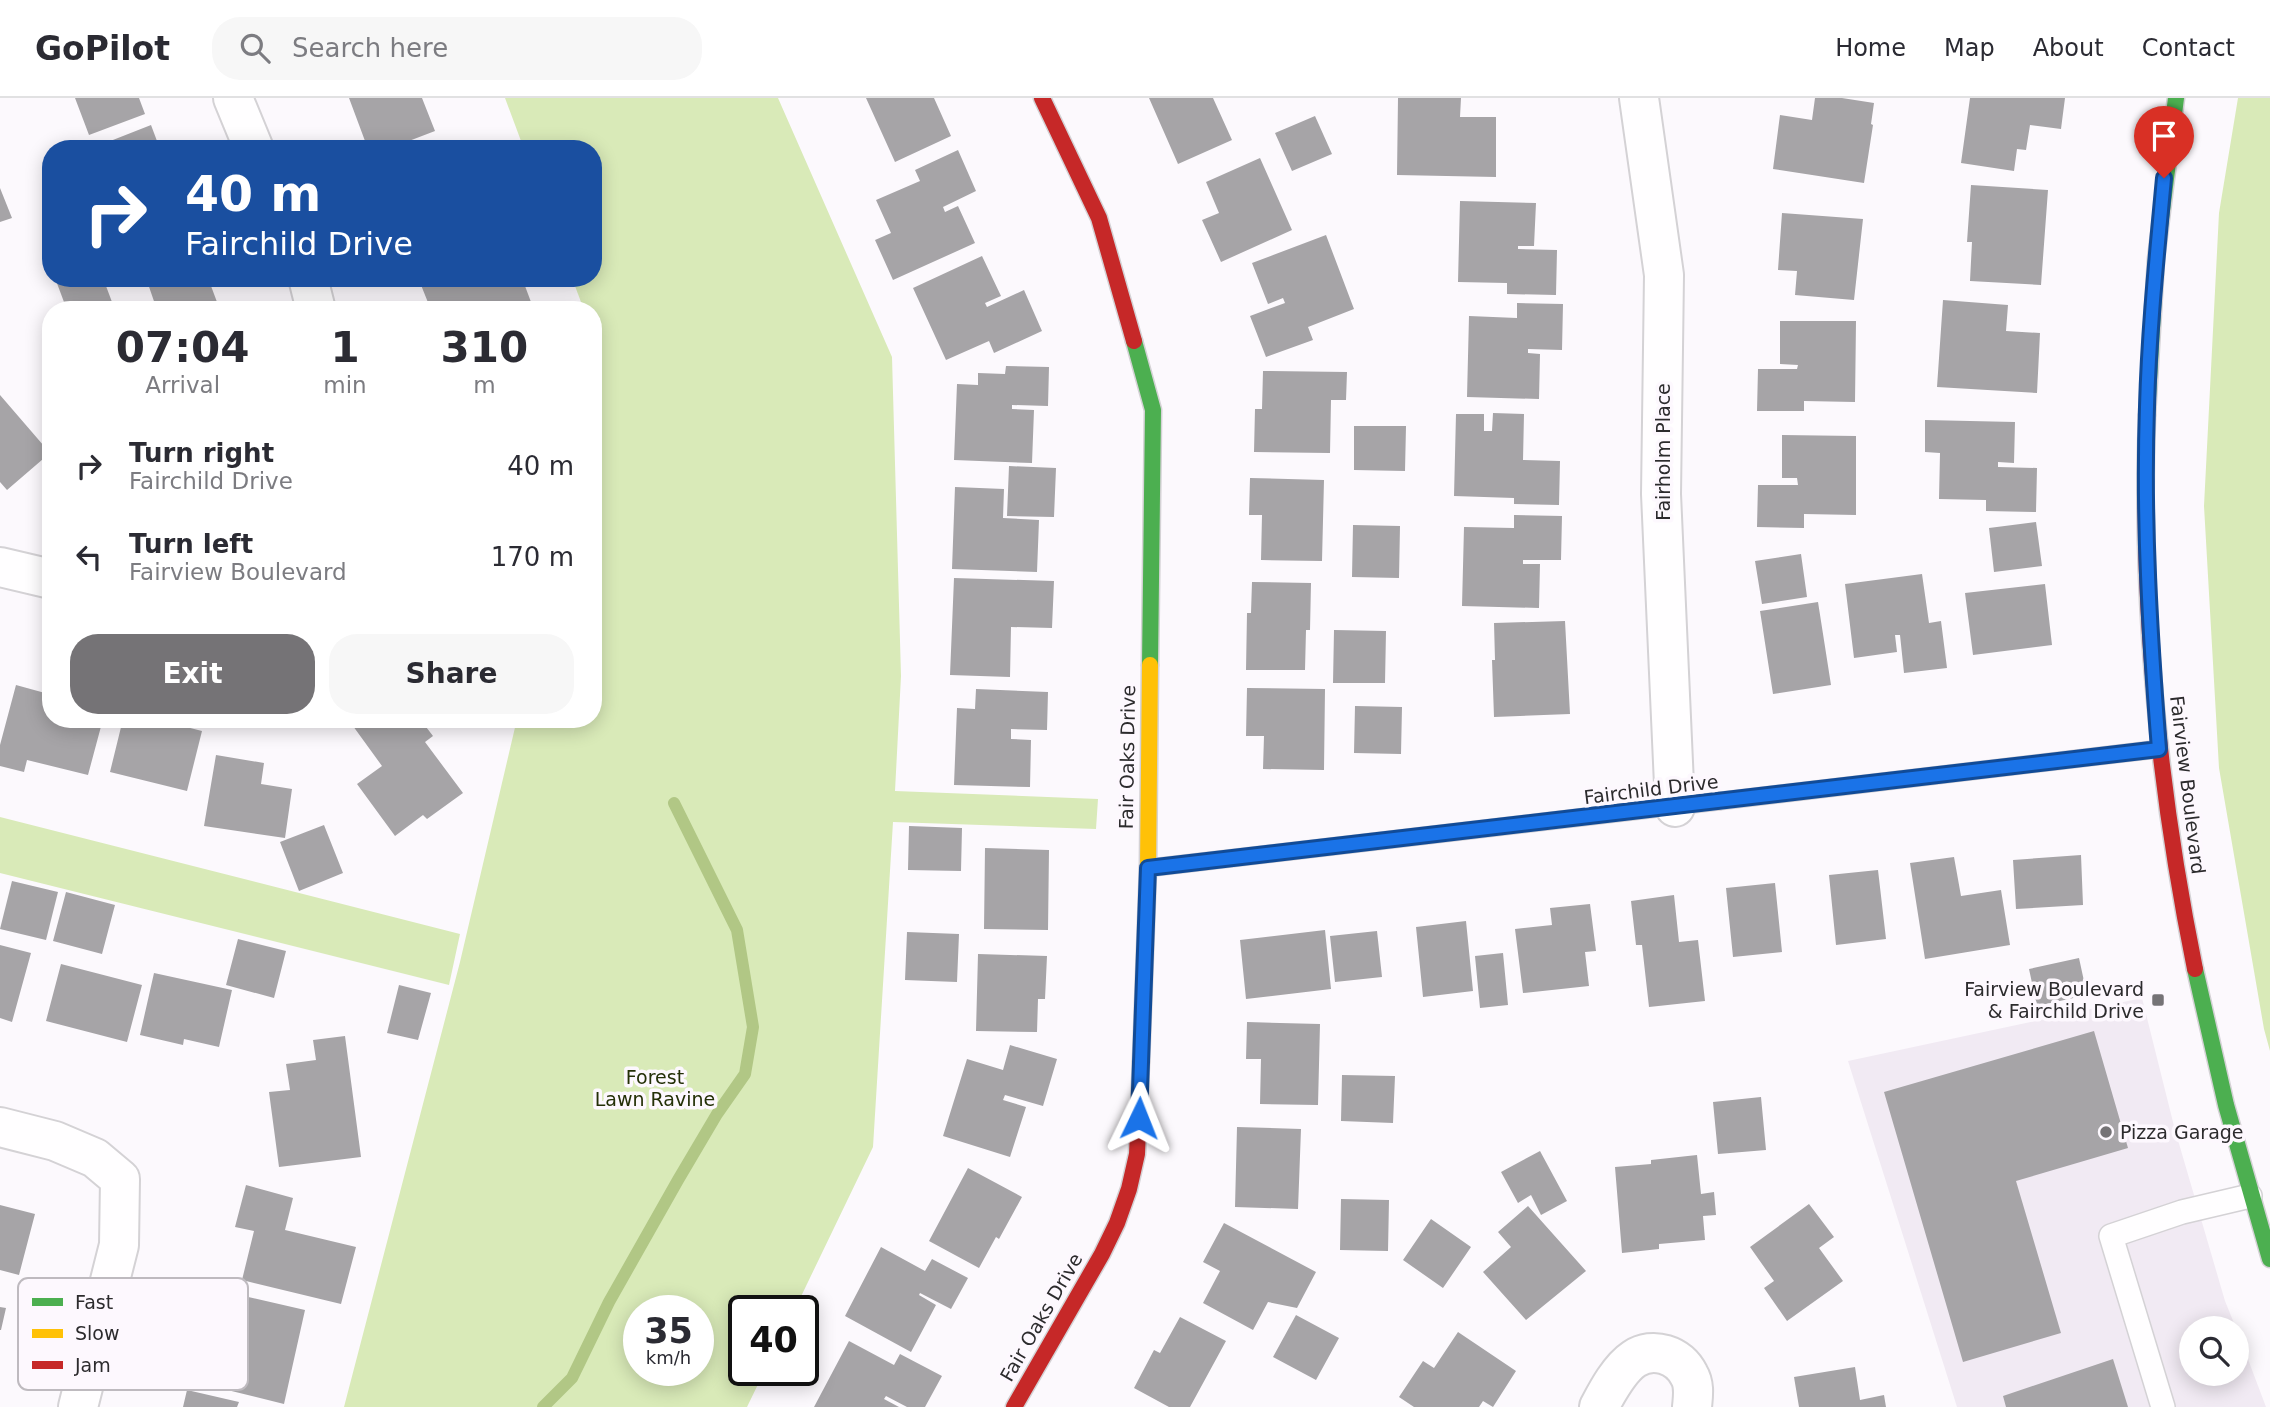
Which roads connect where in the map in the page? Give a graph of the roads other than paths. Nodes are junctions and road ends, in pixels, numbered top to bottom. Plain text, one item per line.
1 (233, 98) edge
2 (1042, 98) edge
3 (1639, 98) edge
4 (2176, 98) edge
5 (250, 140) edge
6 (0, 567) edge
7 (42, 577) edge
8 (2159, 749) junction
9 (1675, 807) junction
10 (1148, 868) junction
11 (0, 1128) edge
12 (2250, 1196) junction
13 (2270, 1259) edge
14 (111, 1278) edge
15 (82, 1390) edge
16 (78, 1407) edge
17 (1014, 1407) edge
18 (1599, 1407) edge
19 (1692, 1407) edge
20 (2163, 1407) edge

1 - 5 street
2 - 10 street, Fair Oaks Drive
3 - 9 street, Fairholm Place
4 - 8 street, Fairview Boulevard
6 - 7 street
8 - 9 street, Fairchild Drive
8 - 12 street, Fairview Boulevard
9 - 10 street, Fairchild Drive
10 - 17 street, Fair Oaks Drive
11 - 14 street
12 - 13 street, Fairview Boulevard
12 - 20 lane
15 - 16 street
18 - 19 street

